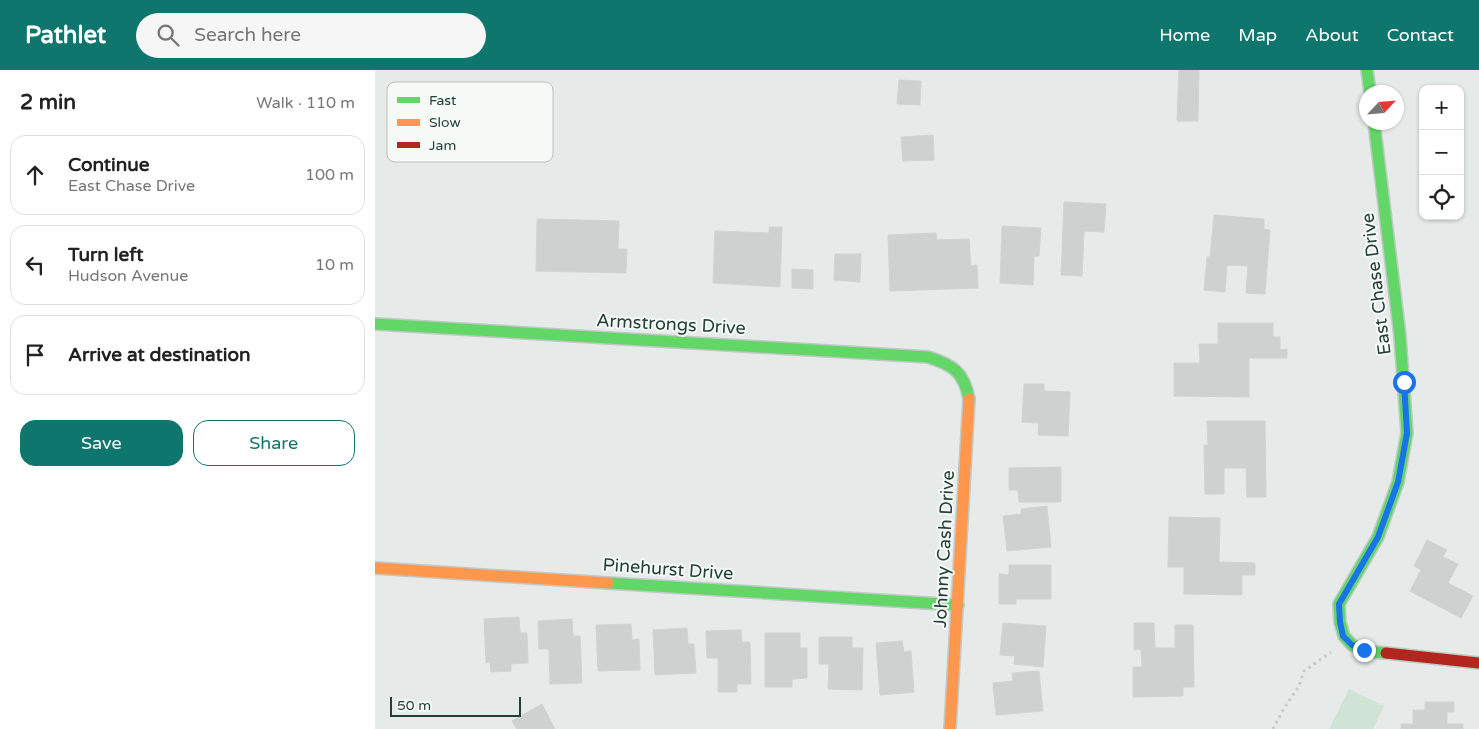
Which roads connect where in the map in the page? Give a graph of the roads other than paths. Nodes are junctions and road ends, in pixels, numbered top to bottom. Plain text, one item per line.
1 (1367, 70) edge
2 (1369, 85) edge
3 (1375, 130) edge
4 (375, 324) edge
5 (959, 373) joint
6 (375, 568) edge
7 (958, 604) junction
8 (1479, 663) edge
9 (950, 729) edge

1 - 2 street
3 - 8 street, East Chase Drive
4 - 5 street, Armstrongs Drive
5 - 7 street, Johnny Cash Drive
6 - 7 street, Pinehurst Drive
7 - 9 street, Johnny Cash Drive

